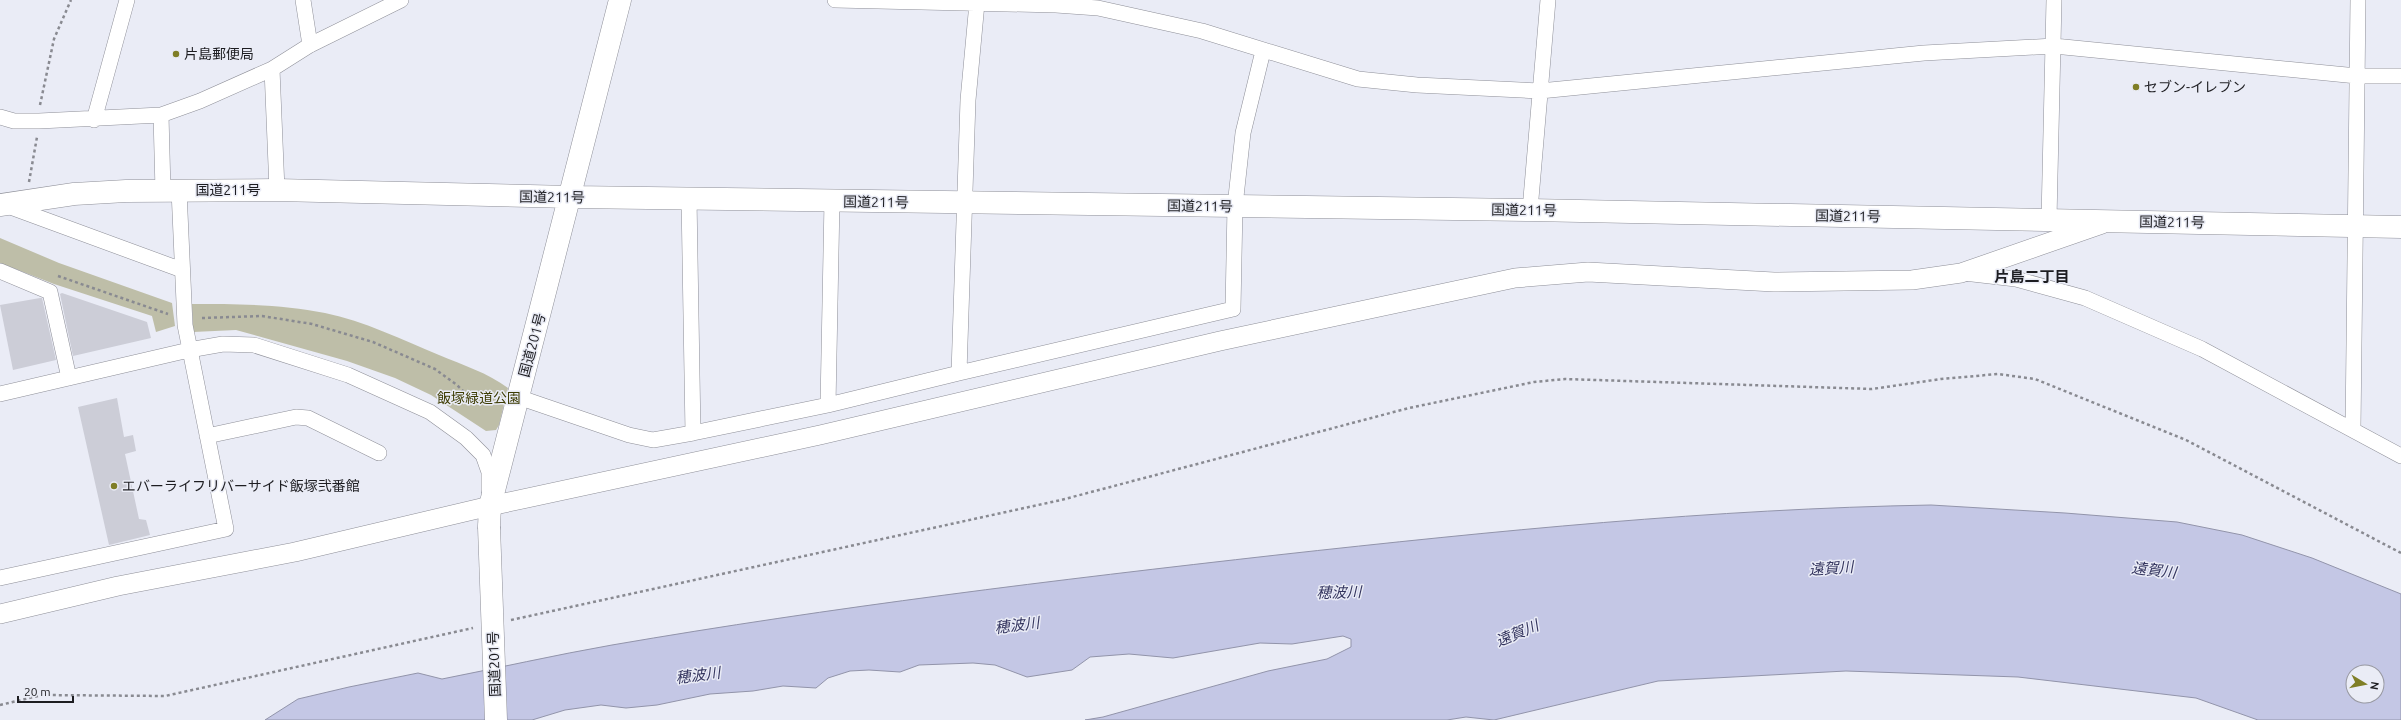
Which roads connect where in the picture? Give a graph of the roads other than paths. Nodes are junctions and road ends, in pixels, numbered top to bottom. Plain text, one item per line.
1 (127, 0) edge
2 (303, 0) edge
3 (399, 0) edge
4 (620, 0) edge
5 (835, 0) edge
6 (1548, 0) edge
7 (2054, 0) edge
8 (2358, 0) edge
9 (977, 3) junction
10 (310, 45) junction
11 (2054, 46) junction
12 (1263, 52) junction
13 (272, 69) junction
14 (2357, 76) junction
15 (2401, 76) edge
16 (1540, 91) junction
17 (161, 115) junction
18 (0, 118) edge
19 (94, 120) junction
20 (171, 190) junction
21 (277, 190) junction
22 (571, 197) junction
23 (689, 198) junction
24 (832, 201) junction
25 (964, 203) junction
26 (1, 205) edge
27 (1235, 206) junction
28 (1530, 210) junction
29 (2049, 220) junction
30 (2111, 220) junction
31 (2356, 226) junction
32 (2401, 227) edge
33 (182, 270) junction
34 (0, 271) edge
35 (1961, 273) junction
36 (189, 350) junction
37 (959, 373) junction
38 (69, 378) junction
39 (0, 394) edge
40 (518, 397) junction
41 (828, 405) junction
42 (2353, 430) junction
43 (693, 433) junction
44 (207, 436) junction
45 (379, 453) dead end
46 (2401, 456) edge
47 (489, 517) junction
48 (1, 578) edge
49 (0, 614) edge
50 (496, 720) edge

1 - 19 street
2 - 10 street
3 - 10 street
4 - 22 highway, 国道201号
5 - 9 street
6 - 16 street
7 - 11 street
8 - 14 street
9 - 12 street
9 - 25 street
10 - 13 street
11 - 14 street
11 - 16 street
11 - 29 street
12 - 16 street
12 - 27 street
13 - 17 street
13 - 21 street
14 - 15 street
14 - 31 street
16 - 28 street
17 - 19 street
17 - 20 street
18 - 19 street
20 - 21 highway, 国道211号
20 - 26 highway, 国道211号
20 - 33 street
21 - 22 highway, 国道211号
22 - 23 highway, 国道211号
22 - 40 highway, 国道201号
23 - 24 highway, 国道211号
23 - 43 street
24 - 25 highway, 国道211号
24 - 41 street
25 - 27 highway, 国道211号
25 - 37 street
26 - 33 street
27 - 28 highway, 国道211号
27 - 37 street
28 - 29 highway, 国道211号
29 - 30 highway, 国道211号
30 - 31 highway, 国道211号
30 - 35 street
31 - 32 highway, 国道211号
31 - 42 street
33 - 36 street
34 - 38 street
35 - 42 street
35 - 47 street
36 - 38 street
36 - 44 street
36 - 47 street
37 - 41 street
38 - 39 street
40 - 43 street
40 - 47 highway, 国道201号
41 - 43 street
42 - 46 street
44 - 45 street
44 - 48 street
47 - 49 street
47 - 50 highway, 国道201号, bridge

